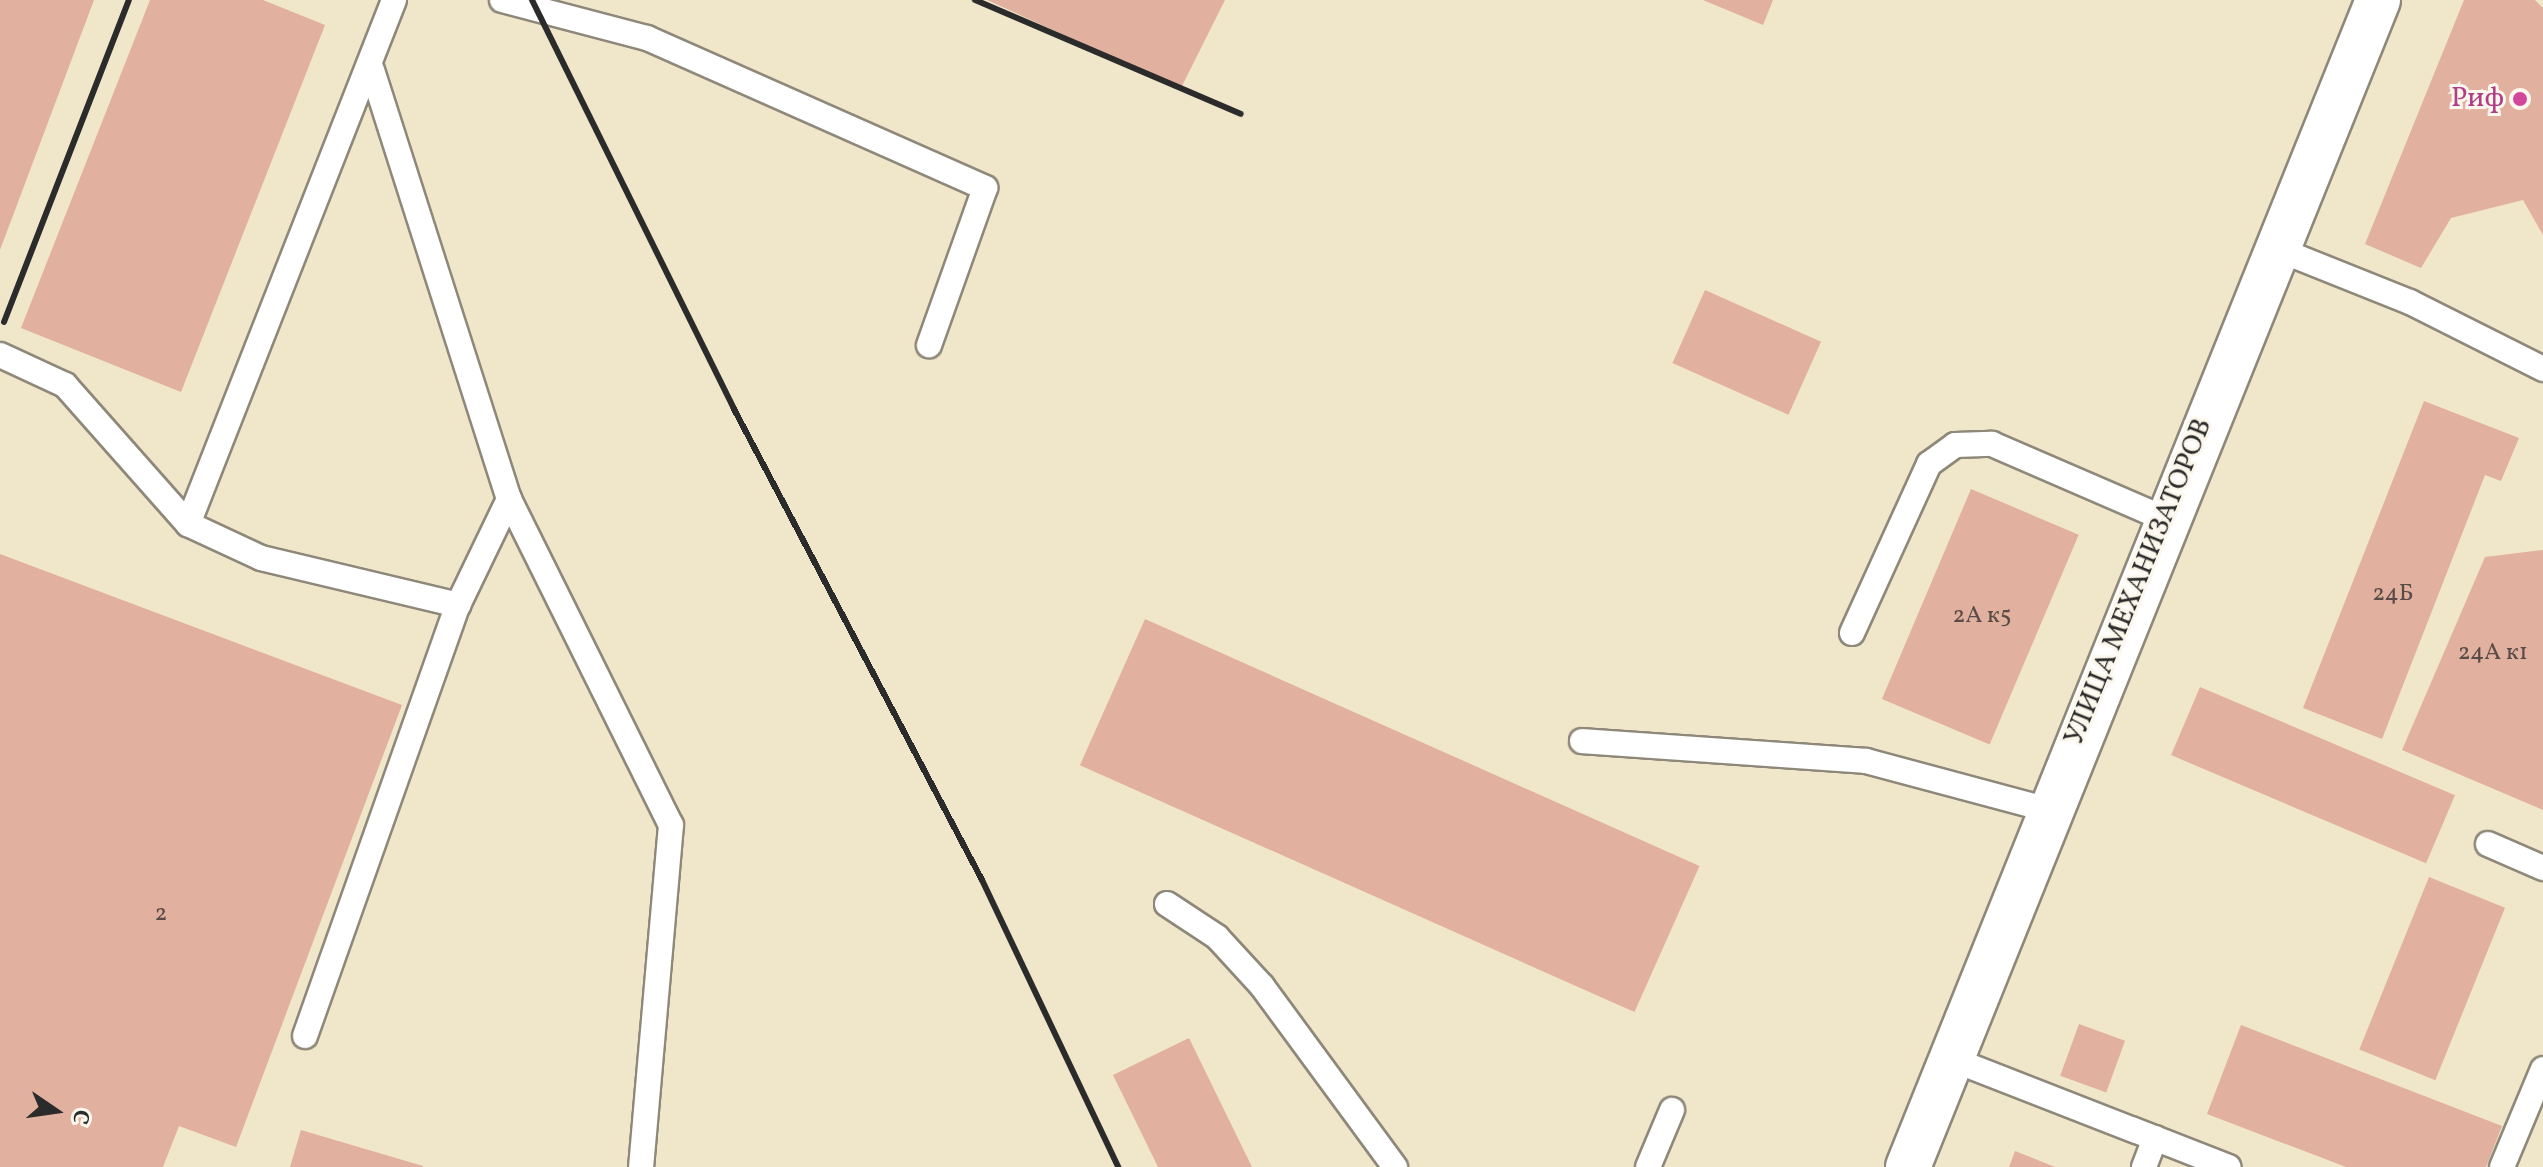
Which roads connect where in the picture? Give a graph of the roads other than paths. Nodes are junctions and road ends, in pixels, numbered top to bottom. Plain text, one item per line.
1 (394, 0) edge
2 (502, 0) edge
3 (2378, 0) edge
4 (372, 70) junction
5 (2275, 248) junction
6 (929, 345) dead end
7 (0, 355) edge
8 (2543, 369) edge
9 (509, 499) junction
10 (2163, 518) junction
11 (188, 524) junction
12 (458, 605) junction
13 (1852, 633) dead end
14 (1582, 741) dead end
15 (2049, 810) junction
16 (2488, 844) dead end
17 (2543, 868) edge
18 (1167, 904) dead end
19 (305, 1036) dead end
20 (1949, 1058) junction
21 (2543, 1069) edge
22 (1672, 1110) dead end
23 (2155, 1138) junction
24 (641, 1167) edge
25 (1395, 1167) edge
26 (1648, 1167) edge
27 (1908, 1167) edge
28 (2144, 1167) edge
29 (2228, 1167) edge
30 (2502, 1167) edge

1 - 4 lane
2 - 6 lane
3 - 5 street, УЛИЦА МЕХАНИЗАТОРОВ
4 - 9 lane
4 - 11 lane
5 - 8 lane
5 - 10 street, УЛИЦА МЕХАНИЗАТОРОВ
7 - 11 lane
9 - 12 lane
9 - 24 lane
10 - 13 lane
10 - 15 street, УЛИЦА МЕХАНИЗАТОРОВ
11 - 12 lane
12 - 19 lane
14 - 15 lane
15 - 20 street, УЛИЦА МЕХАНИЗАТОРОВ
16 - 17 lane
18 - 25 lane
20 - 23 lane
20 - 27 street, УЛИЦА МЕХАНИЗАТОРОВ
21 - 30 lane
22 - 26 lane
23 - 28 lane
23 - 29 lane

